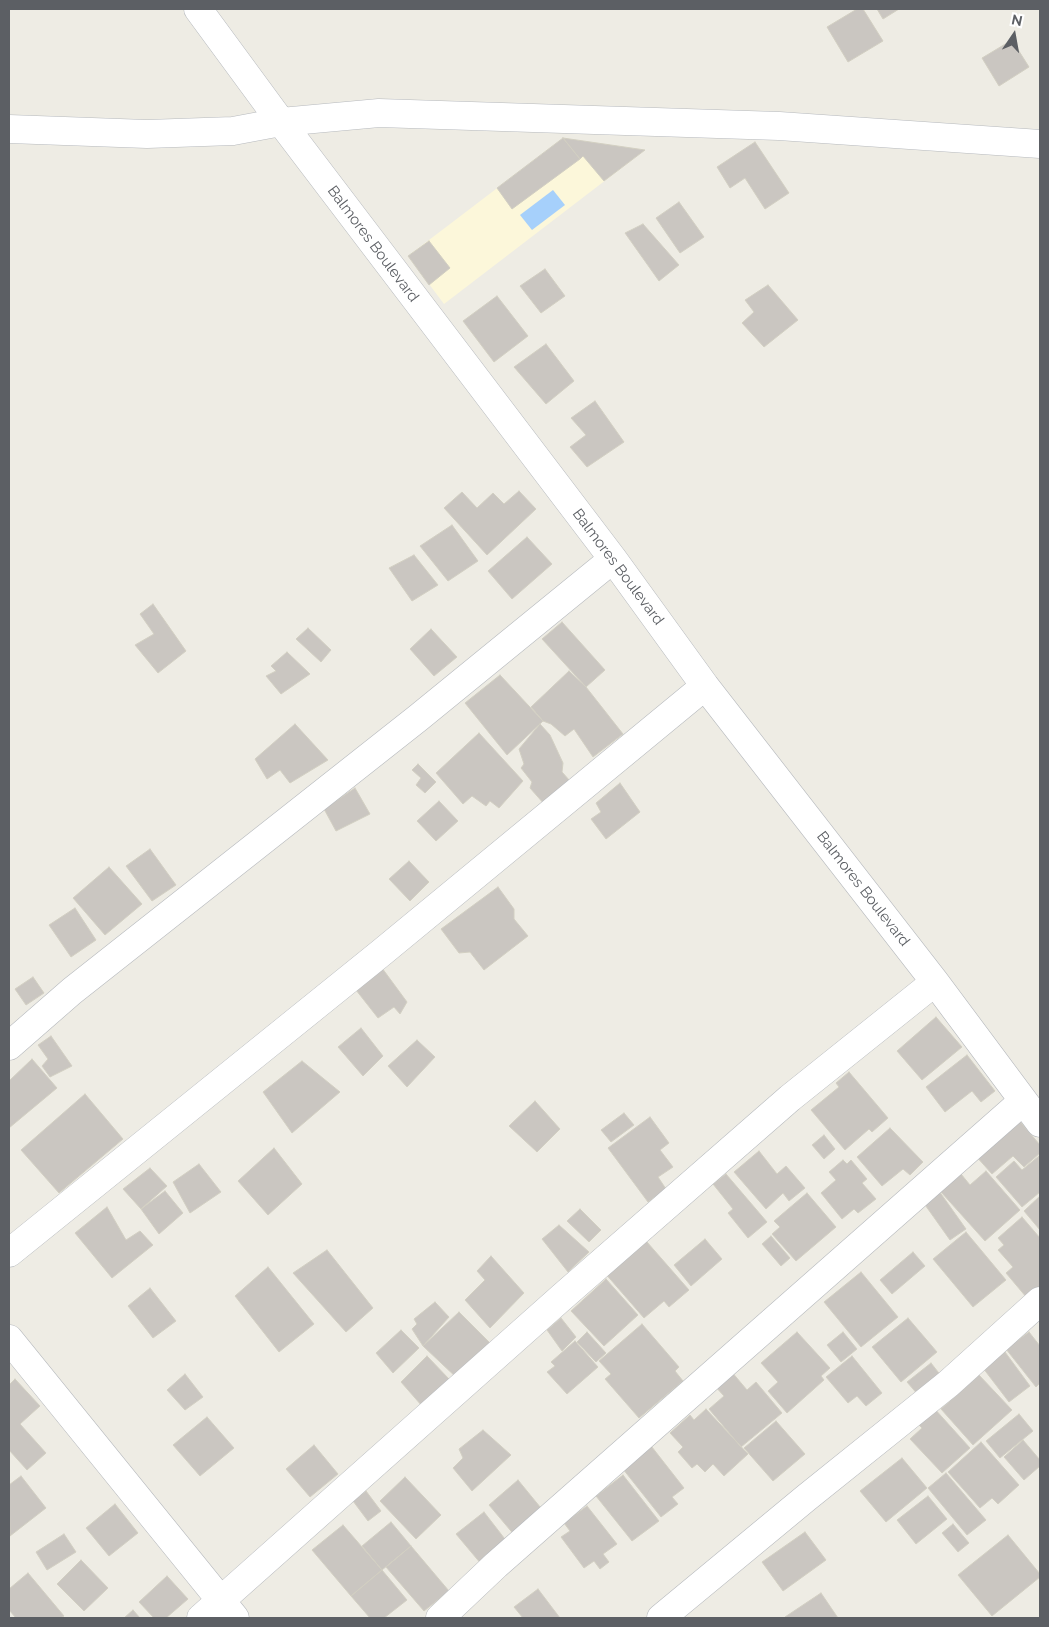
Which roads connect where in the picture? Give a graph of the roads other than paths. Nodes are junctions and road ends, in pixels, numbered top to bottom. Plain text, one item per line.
1 (198, 9) edge
2 (281, 122) junction
3 (9, 129) edge
4 (1040, 144) edge
5 (613, 559) junction
6 (705, 686) junction
7 (935, 982) junction
8 (9, 1046) edge
9 (1023, 1102) junction
10 (1040, 1123) edge
11 (9, 1252) edge
12 (1040, 1301) edge
13 (9, 1339) edge
14 (228, 1609) edge
15 (201, 1618) edge
16 (440, 1618) edge
17 (661, 1618) edge

1 - 2 street, Balmores Boulevard
2 - 3 street
2 - 4 street
2 - 5 street, Balmores Boulevard
5 - 6 street, Balmores Boulevard
5 - 8 street
6 - 7 street, Balmores Boulevard
6 - 11 street
7 - 9 street, Balmores Boulevard
7 - 14 street
9 - 10 street, Balmores Boulevard
9 - 16 street
12 - 17 street
13 - 14 street
14 - 15 street

